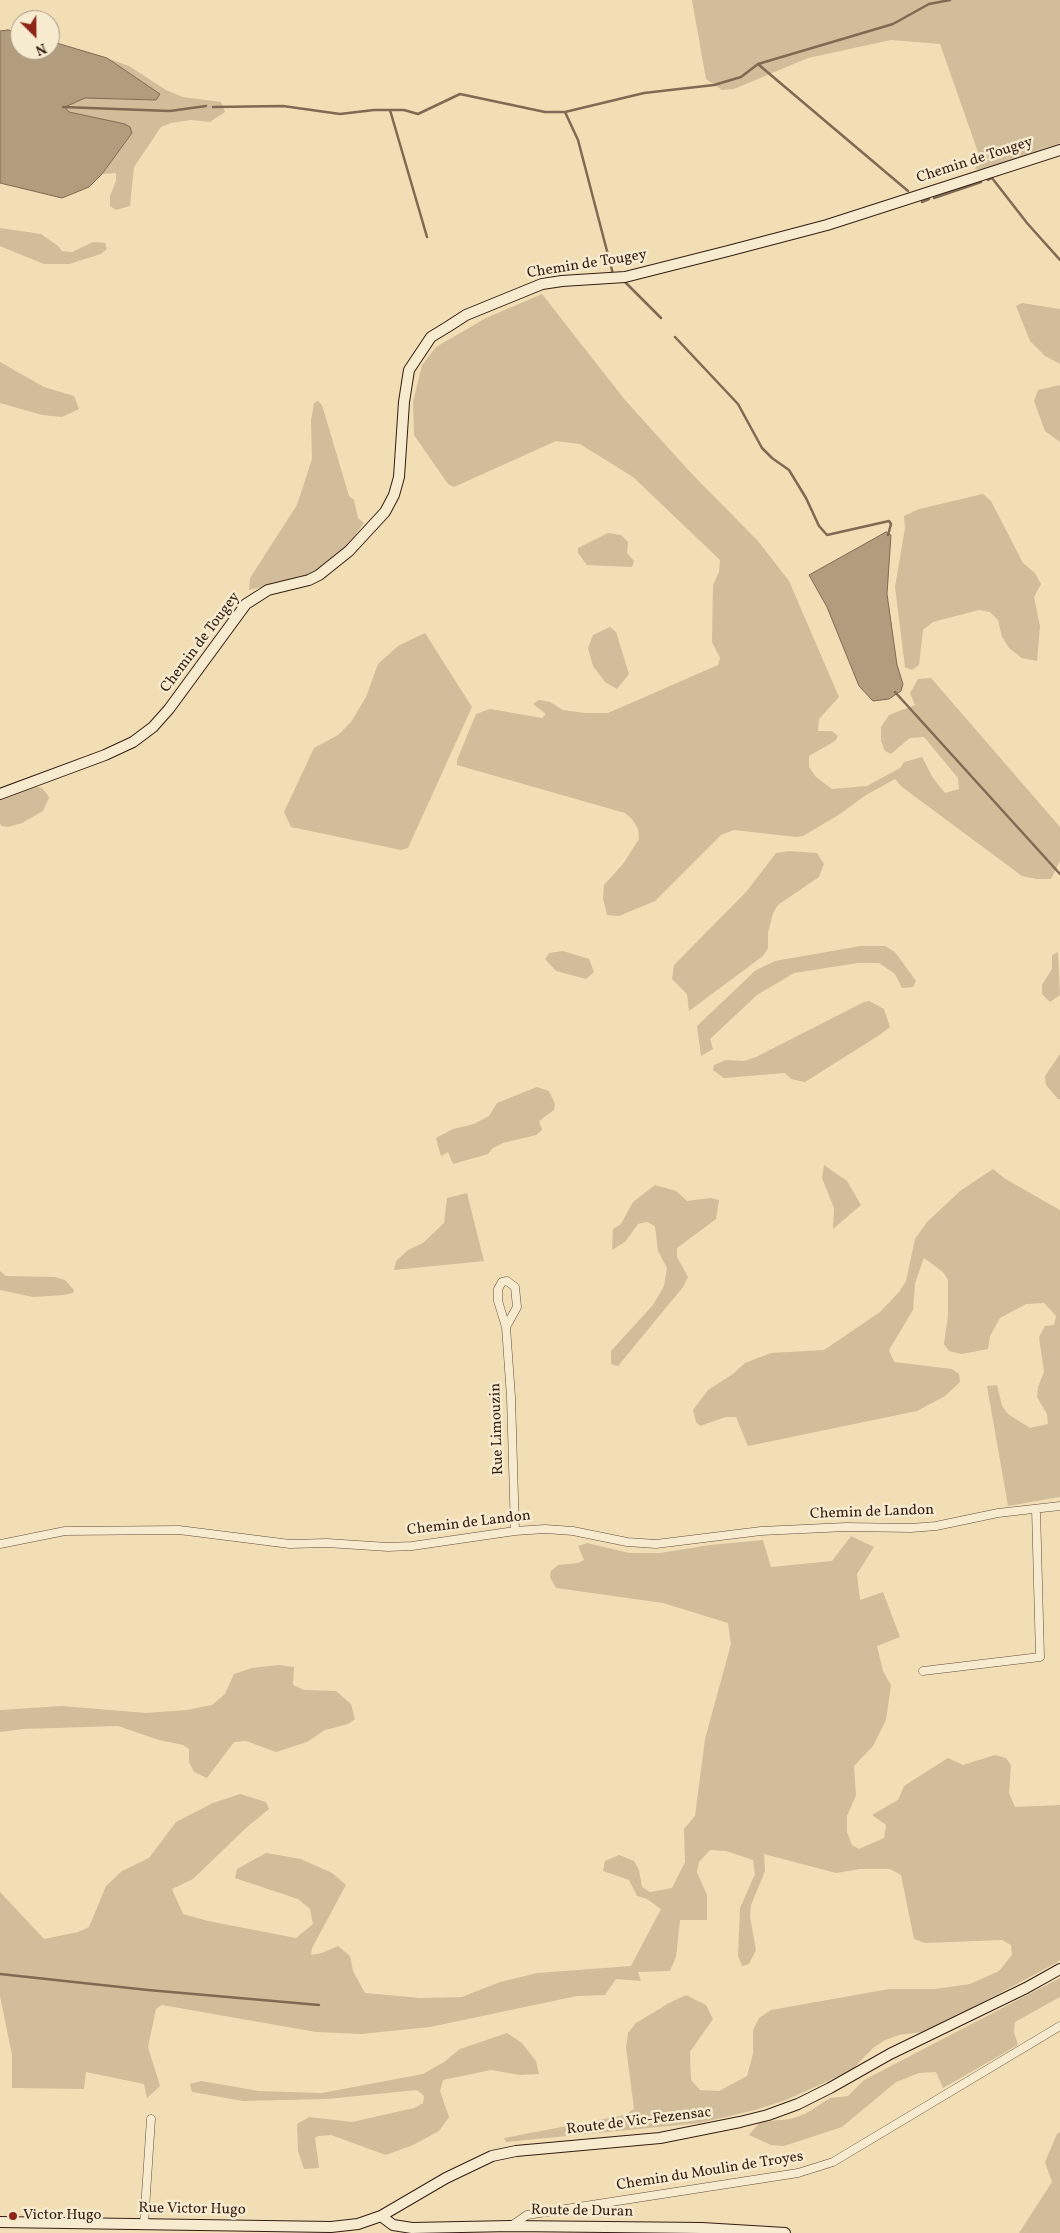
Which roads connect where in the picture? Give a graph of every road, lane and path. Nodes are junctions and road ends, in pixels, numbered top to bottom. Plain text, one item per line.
1 (1060, 150) edge
2 (0, 794) edge
3 (506, 1327) junction
4 (1060, 1506) edge
5 (1036, 1509) junction
6 (515, 1531) junction
7 (0, 1544) edge
8 (923, 1671) dead end
9 (1060, 1969) edge
10 (1060, 2026) edge
11 (151, 2119) dead end
12 (381, 2216) junction
13 (0, 2222) edge
14 (144, 2224) junction
15 (511, 2226) junction
16 (785, 2233) edge

1 - 2 street, Chemin de Tougey
3 - 3 street, Rue Limouzin
3 - 6 street, Rue Limouzin
4 - 5 street, Chemin de Landon
5 - 6 street, Chemin de Landon
5 - 8 street
6 - 7 street, Chemin de Landon
9 - 12 street, Route de Vic-Fezensac
10 - 15 street, Chemin du Moulin de Troyes
11 - 14 street
12 - 14 street, Rue Victor Hugo
12 - 15 street, Route de Duran
13 - 14 street, Rue Victor Hugo
15 - 16 street, Route de Duran

